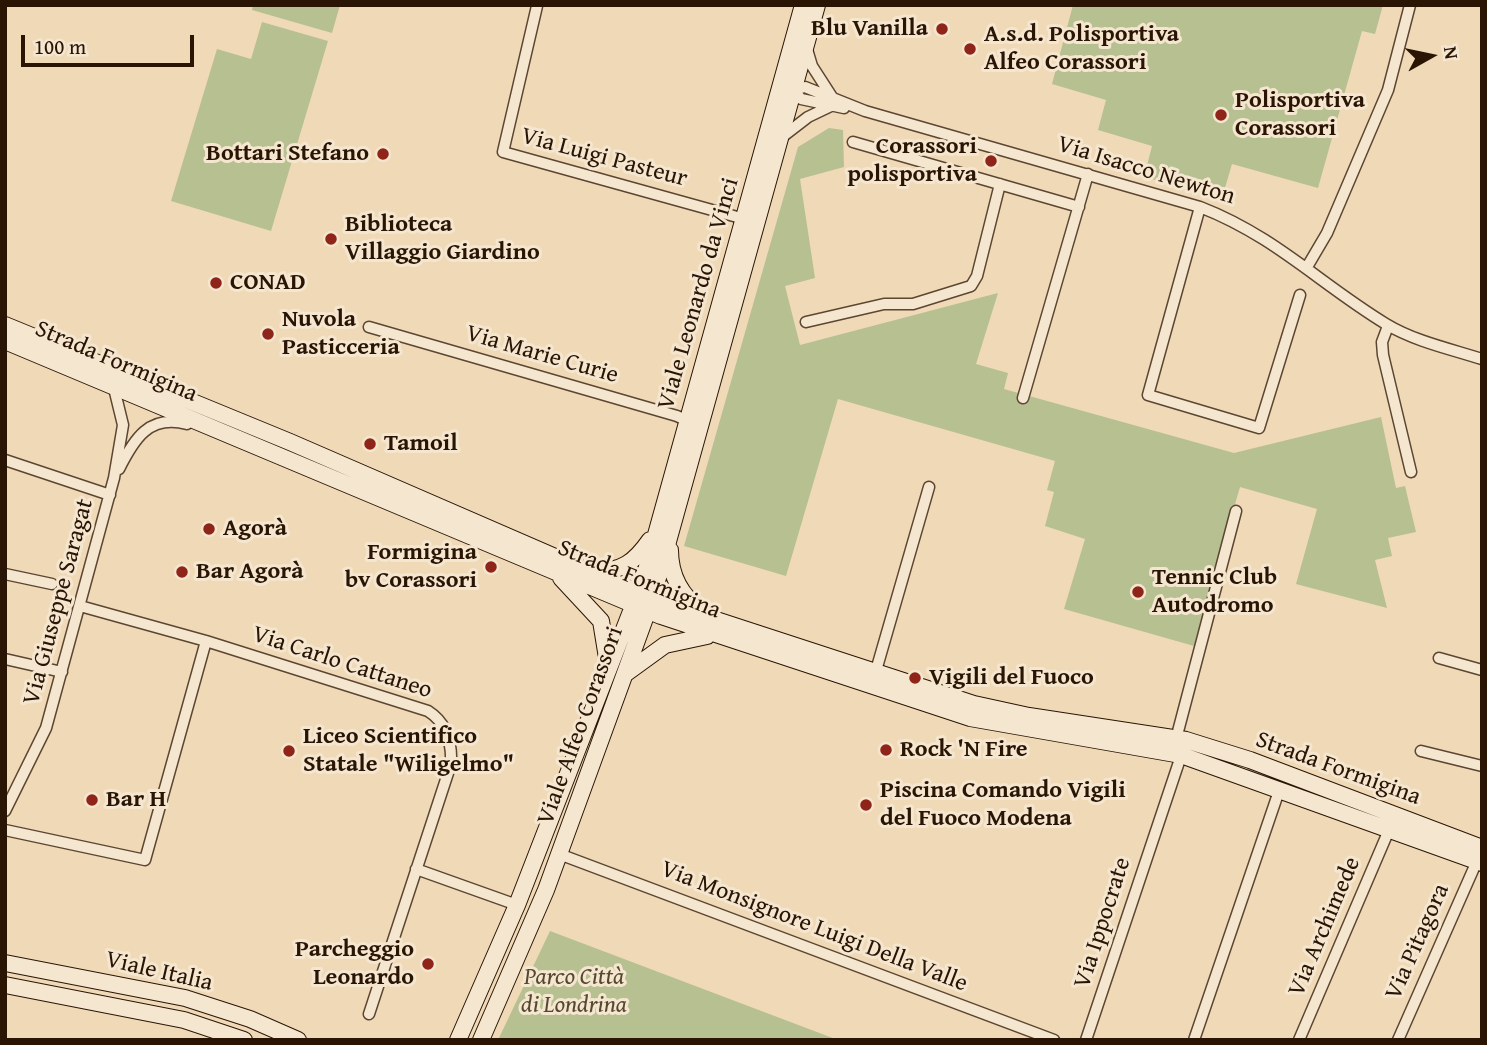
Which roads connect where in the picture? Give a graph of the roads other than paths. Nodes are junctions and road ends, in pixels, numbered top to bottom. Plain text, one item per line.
1 (803, 5) edge
2 (817, 5) edge
3 (1410, 5) edge
4 (537, 6) edge
5 (806, 46) junction
6 (785, 74) junction
7 (793, 90) junction
8 (832, 103) junction
9 (782, 137) junction
10 (853, 142) dead end
11 (1088, 174) junction
12 (999, 184) junction
13 (1079, 207) junction
14 (1200, 207) junction
15 (750, 221) junction
16 (1307, 267) junction
17 (1300, 295) dead end
18 (806, 322) dead end
19 (5, 325) edge
20 (1388, 326) junction
21 (369, 327) dead end
22 (5, 341) edge
23 (50, 345) junction
24 (1482, 359) edge
25 (113, 384) junction
26 (1023, 398) dead end
27 (694, 423) junction
28 (223, 433) junction
29 (5, 460) edge
30 (1411, 472) dead end
31 (114, 478) junction
32 (929, 487) dead end
33 (110, 495) junction
34 (1236, 512) dead end
35 (659, 527) junction
36 (670, 541) junction
37 (589, 572) junction
38 (557, 573) junction
39 (5, 574) edge
40 (52, 584) dead end
41 (643, 602) junction
42 (80, 606) junction
43 (712, 619) junction
44 (720, 637) junction
45 (206, 641) junction
46 (1439, 658) dead end
47 (5, 659) edge
48 (1482, 670) edge
49 (62, 672) junction
50 (616, 672) junction
51 (875, 674) junction
52 (1181, 745) junction
53 (1420, 751) dead end
54 (1482, 766) edge
55 (1280, 788) junction
56 (5, 811) edge
57 (5, 830) edge
58 (1390, 830) junction
59 (559, 854) junction
60 (1480, 857) edge
61 (416, 869) junction
62 (517, 905) junction
63 (531, 925) junction
64 (5, 963) edge
65 (5, 985) edge
66 (369, 1014) dead end
67 (466, 1023) junction
68 (244, 1040) edge
69 (298, 1040) edge
70 (453, 1040) edge
71 (458, 1040) edge
72 (481, 1040) edge
73 (1054, 1040) edge
74 (1086, 1040) edge
75 (1194, 1040) edge
76 (1299, 1040) edge
77 (1398, 1040) edge

1 - 6 street, Viale Leonardo da Vinci
2 - 5 street, Viale Leonardo da Vinci
3 - 16 street
4 - 15 street, Via Luigi Pasteur
5 - 7 street, Viale Leonardo da Vinci
5 - 8 street
6 - 7 street
6 - 15 street, Viale Leonardo da Vinci
7 - 8 street, Via Isacco Newton
7 - 9 street, Viale Leonardo da Vinci
8 - 9 street
8 - 11 street, Via Isacco Newton
9 - 15 street, Viale Leonardo da Vinci
10 - 12 street
11 - 13 street
11 - 14 street, Via Isacco Newton
12 - 13 street
12 - 18 street
13 - 26 street
14 - 16 street, Via Isacco Newton
14 - 17 street
15 - 27 street, Viale Leonardo da Vinci
16 - 20 street, Via Isacco Newton
19 - 23 street, Strada Formigina
20 - 24 street, Via Isacco Newton
20 - 30 street
21 - 27 street, Via Marie Curie
22 - 23 street, Strada Formigina
23 - 25 street, Strada Formigina
23 - 37 street, Strada Formigina
25 - 28 street, Strada Formigina
25 - 31 street, Via Giuseppe Saragat
27 - 35 street, Viale Leonardo da Vinci
27 - 36 street, Viale Leonardo da Vinci
28 - 31 street, Via Giuseppe Saragat
28 - 38 street, Strada Formigina
29 - 33 street
31 - 33 street, Via Giuseppe Saragat
32 - 51 street
33 - 42 street, Via Giuseppe Saragat
34 - 52 street
35 - 37 street
35 - 41 street, Viale Alfeo Corassori
36 - 41 street, Viale Alfeo Corassori
36 - 43 street
37 - 41 street, Strada Formigina
38 - 41 street, Strada Formigina
38 - 50 street
39 - 40 street
41 - 43 street, Strada Formigina
41 - 44 street, Strada Formigina
41 - 50 street, Viale Alfeo Corassori
42 - 45 street, Via Carlo Cattaneo
42 - 49 street, Via Giuseppe Saragat
43 - 51 street, Strada Formigina
44 - 50 street
44 - 52 street, Strada Formigina
45 - 57 street
45 - 61 street, Via Carlo Cattaneo
46 - 48 street
47 - 49 street
49 - 56 street, Via Giuseppe Saragat
50 - 59 street, Viale Alfeo Corassori
50 - 62 street, Viale Alfeo Corassori
51 - 52 street, Strada Formigina
52 - 55 street, Strada Formigina
52 - 60 street, Strada Formigina
52 - 74 street, Via Ippocrate
53 - 54 street
55 - 58 street, Strada Formigina
55 - 75 street, Strada Formigina
58 - 60 street, Strada Formigina
58 - 76 street, Via Archimede
59 - 63 street, Viale Alfeo Corassori
59 - 73 street, Via Monsignore Luigi Della Valle
60 - 77 street, Via Pitagora
61 - 62 street
61 - 66 street, Via Carlo Cattaneo
62 - 63 street
62 - 67 street, Viale Alfeo Corassori
63 - 72 street, Viale Alfeo Corassori
64 - 69 street, Viale Italia
65 - 68 street, Viale Italia
67 - 70 street
67 - 71 street, Viale Alfeo Corassori

